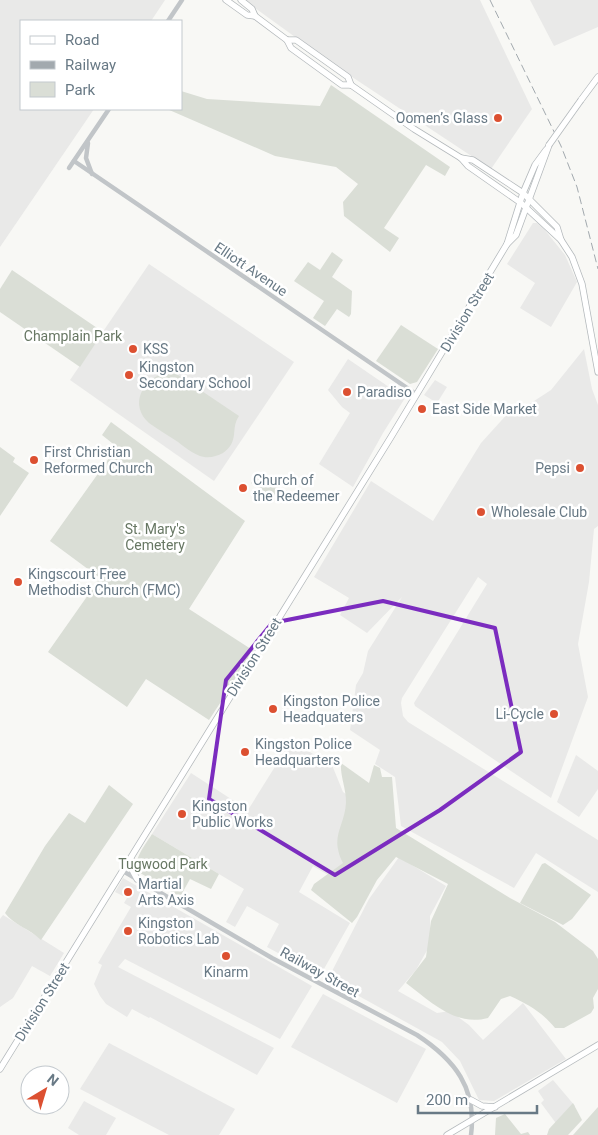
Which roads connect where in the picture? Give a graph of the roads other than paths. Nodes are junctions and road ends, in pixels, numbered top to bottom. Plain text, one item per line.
1 (182, 0) edge
2 (226, 0) edge
3 (241, 0) edge
4 (255, 16) junction
5 (169, 20) edge
6 (287, 40) junction
7 (598, 77) edge
8 (351, 85) junction
9 (108, 110) edge
10 (91, 136) junction
11 (549, 145) junction
12 (462, 158) junction
13 (74, 161) junction
14 (69, 168) dead end
15 (93, 175) junction
16 (523, 193) junction
17 (530, 199) junction
18 (521, 204) junction
19 (527, 209) junction
20 (561, 240) junction
21 (508, 244) junction
22 (598, 372) edge
23 (416, 394) junction
24 (131, 858) junction
25 (123, 871) junction
26 (137, 879) junction
27 (598, 1045) edge
28 (0, 1068) edge
29 (471, 1100) junction
30 (495, 1107) junction
31 (473, 1120) junction
32 (447, 1135) edge
33 (470, 1135) edge

1 - 5 street
2 - 4 main road
3 - 4 main road
4 - 6 main road
6 - 8 main road
6 - 8 main road
7 - 11 main road, Division Street, bridge
8 - 12 main road
9 - 10 street
10 - 13 street
10 - 15 street
11 - 16 main road, Division Street
11 - 17 main road, Division Street
12 - 16 main road
12 - 18 main road
13 - 14 street
13 - 15 street, Elliott Avenue
15 - 23 street, Elliott Avenue
16 - 17 main road
16 - 18 main road, Division Street
17 - 19 main road, Division Street
17 - 20 main road
18 - 19 main road
18 - 21 main road, Division Street
19 - 20 main road
19 - 21 main road, Division Street
20 - 22 main road
21 - 23 main road, Division Street
23 - 24 main road, Division Street
24 - 25 main road, Division Street
24 - 26 main road
25 - 26 street, Railway Street
25 - 28 main road, Division Street
26 - 29 street, Railway Street
27 - 30 main road
29 - 30 main road
29 - 31 street, Railway Street
30 - 31 main road
31 - 32 main road
31 - 33 street, Railway Street

